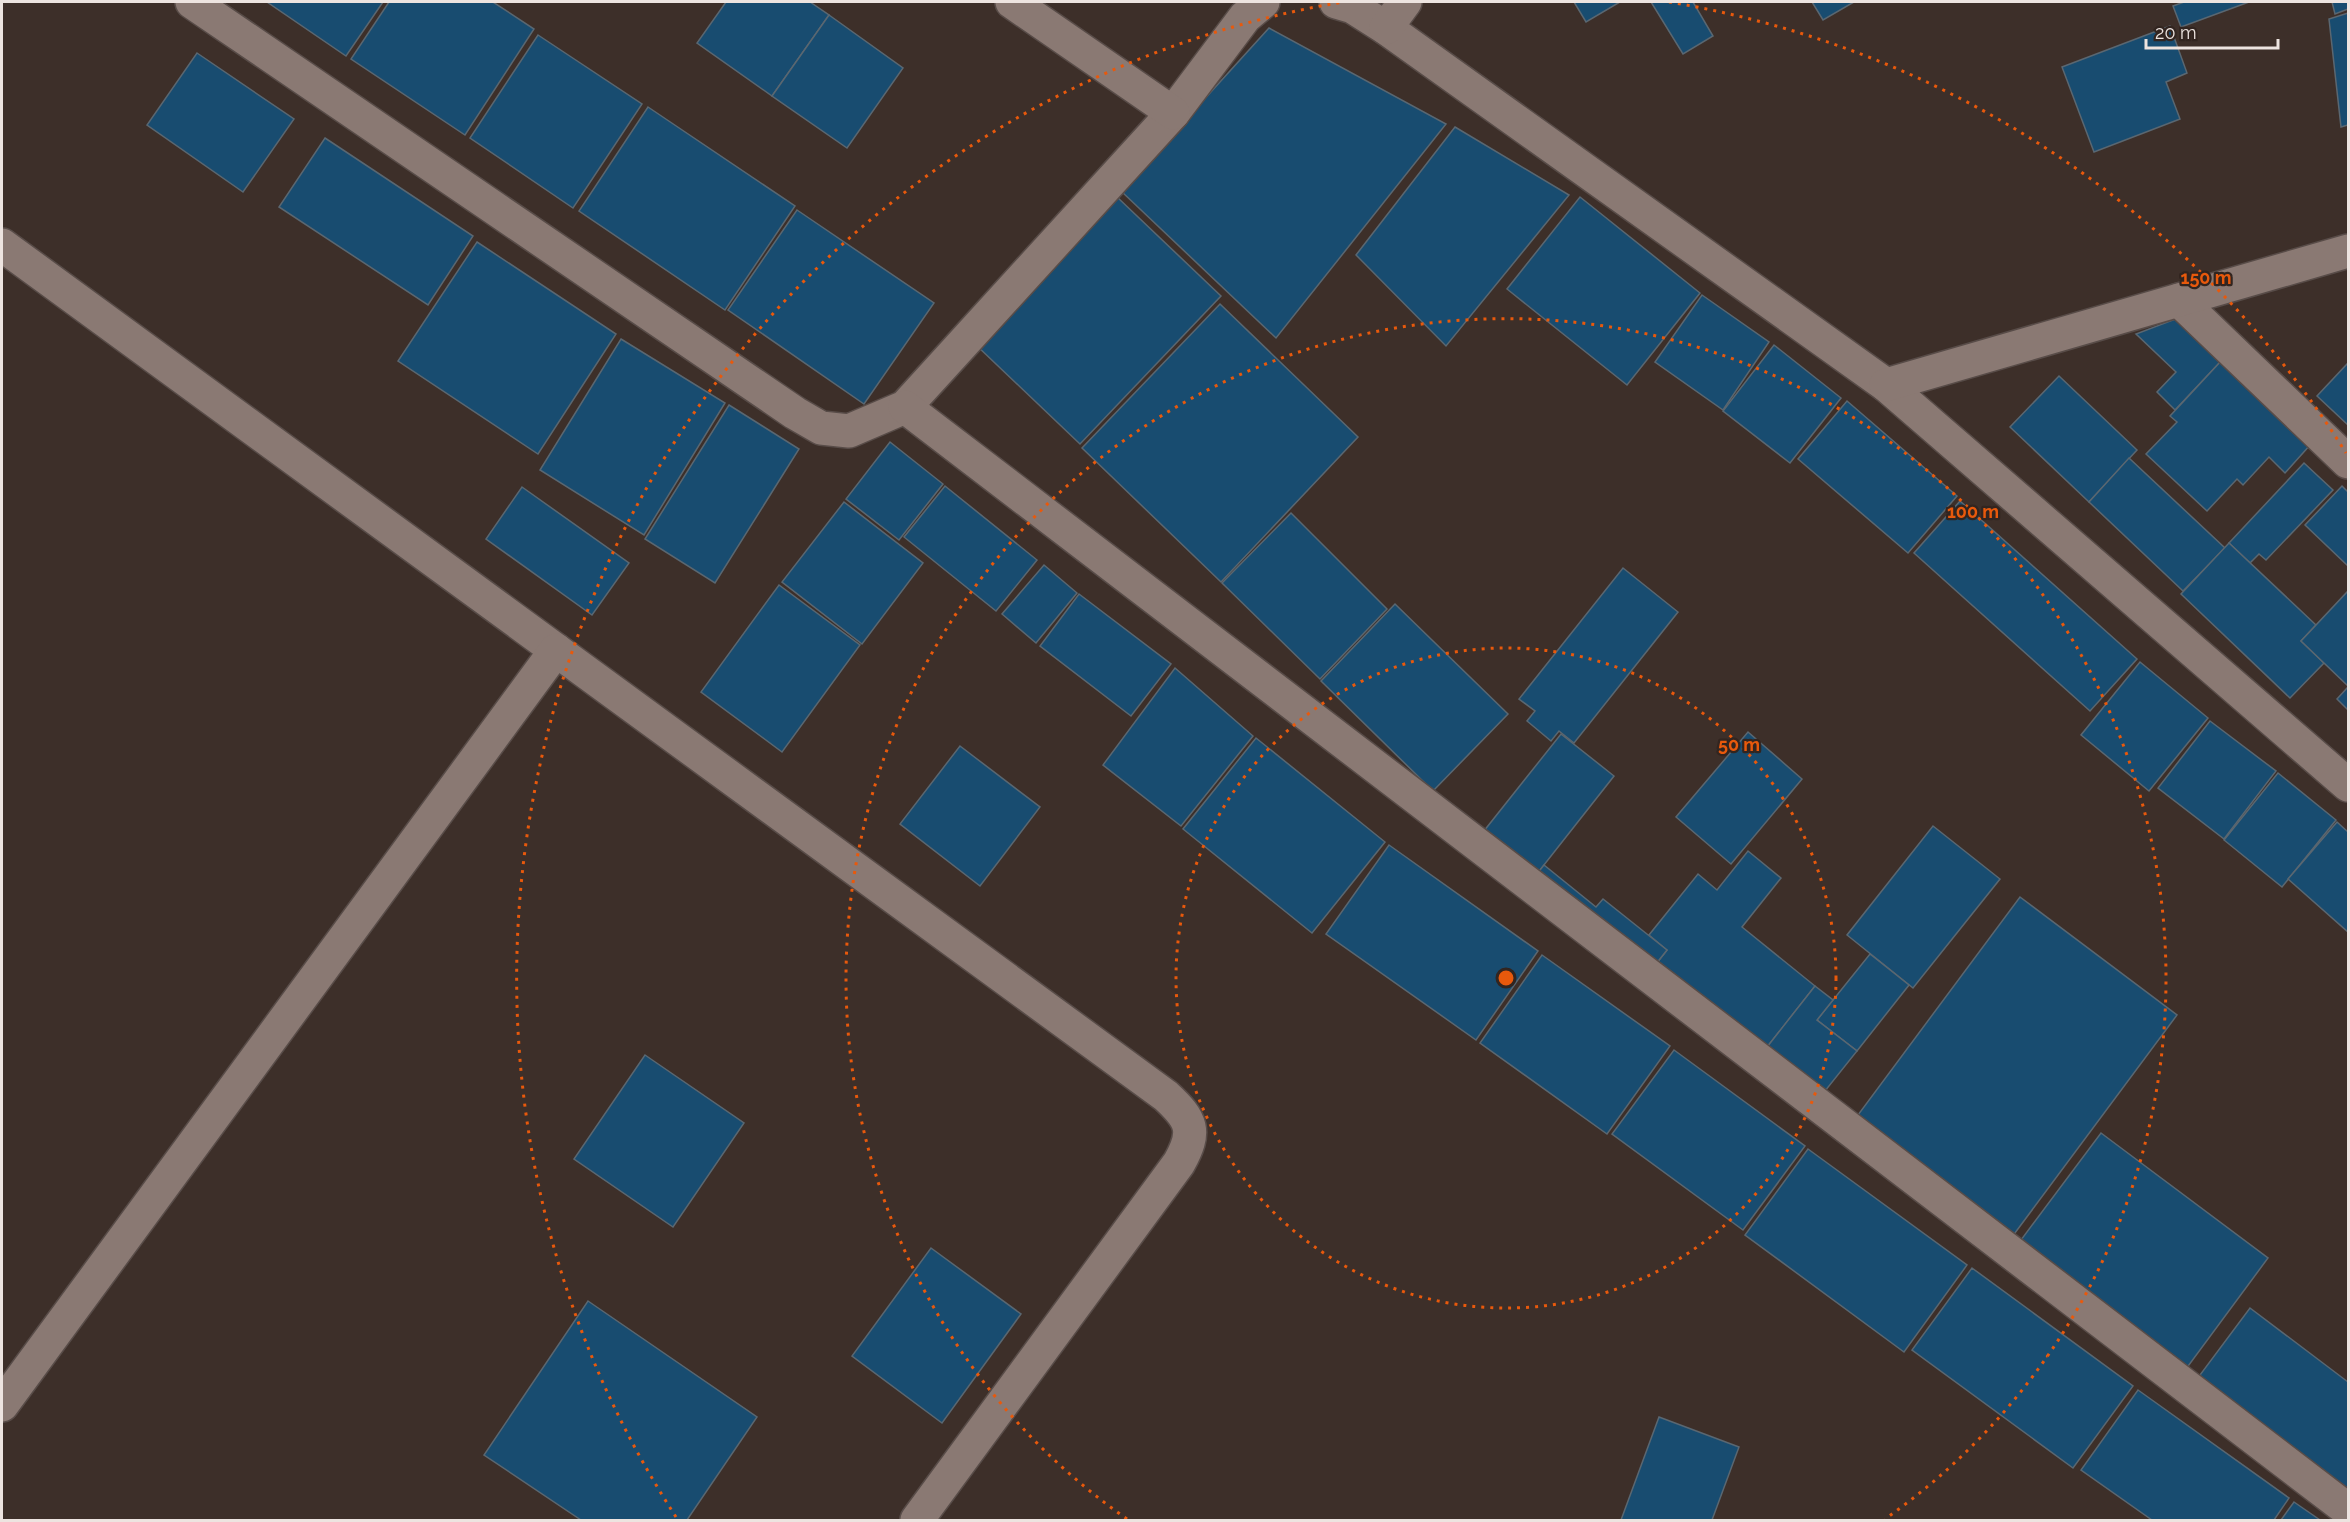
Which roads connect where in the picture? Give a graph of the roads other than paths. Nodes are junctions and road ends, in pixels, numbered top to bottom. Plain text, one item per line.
1 (192, 2) edge
2 (1012, 2) edge
3 (1263, 2) edge
4 (1336, 2) edge
5 (1405, 2) edge
6 (1386, 28) junction
7 (1173, 113) junction
8 (2, 245) edge
9 (2349, 251) edge
10 (2179, 300) junction
11 (1886, 385) junction
12 (905, 407) junction
13 (2349, 462) edge
14 (556, 650) junction
15 (2349, 785) edge
16 (2, 1405) edge
17 (2349, 1510) edge
18 (917, 1521) edge

1 - 12 street
2 - 7 street
3 - 7 street
4 - 6 street
5 - 6 street
6 - 11 street
7 - 12 street
8 - 14 street
9 - 10 street
10 - 11 street
10 - 13 street
11 - 15 street
12 - 17 street
14 - 16 street
14 - 18 street

